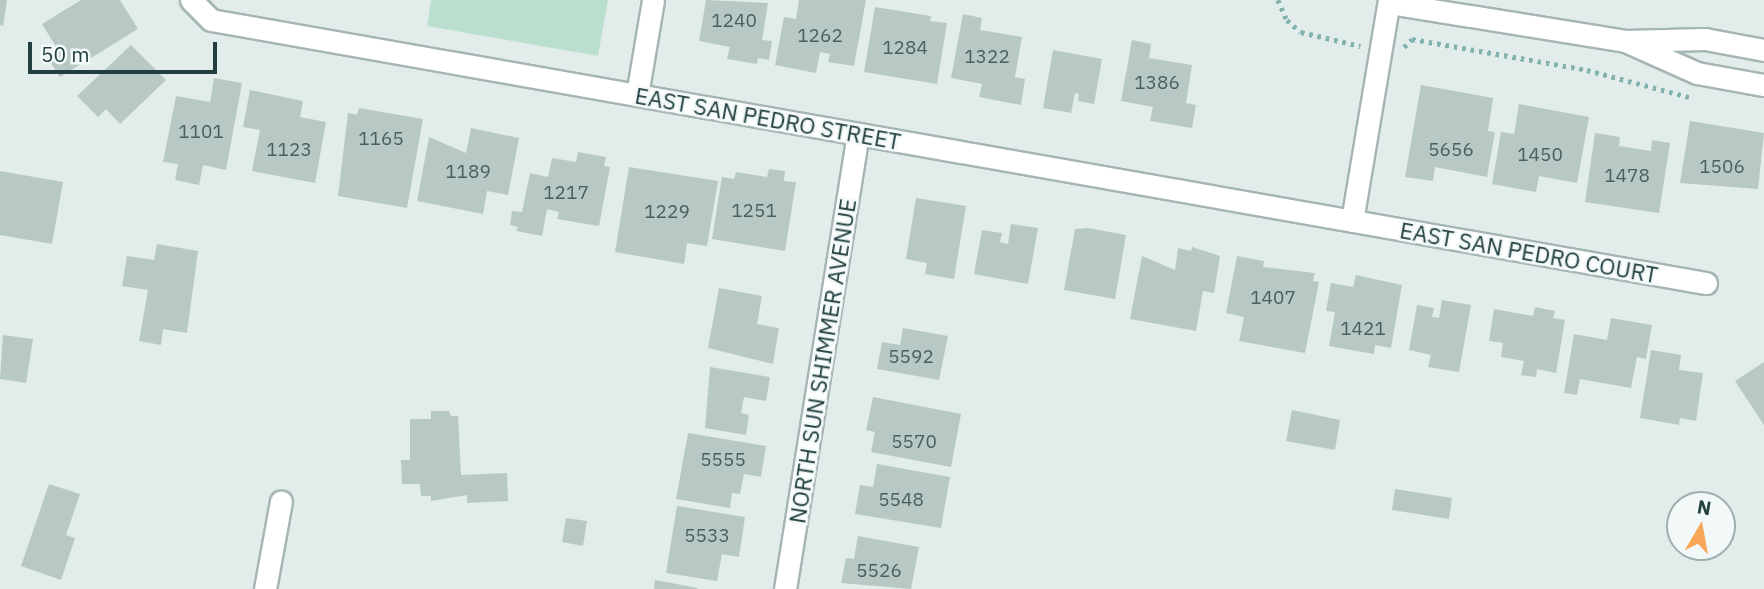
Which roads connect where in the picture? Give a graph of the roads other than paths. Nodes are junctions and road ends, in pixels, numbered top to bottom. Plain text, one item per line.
1 (191, 0) edge
2 (653, 0) edge
3 (1389, 1) edge
4 (1625, 41) junction
5 (1764, 50) edge
6 (1764, 85) edge
7 (638, 95) junction
8 (858, 134) junction
9 (1352, 221) junction
10 (1706, 283) dead end
11 (281, 501) dead end
12 (265, 589) edge
13 (785, 589) edge

1 - 7 street, EAST SAN PEDRO STREET
2 - 7 street
3 - 4 street
3 - 9 street
4 - 5 street
4 - 6 street
7 - 8 street, EAST SAN PEDRO STREET
8 - 9 street, EAST SAN PEDRO STREET
8 - 13 street, NORTH SUN SHIMMER AVENUE
9 - 10 street, EAST SAN PEDRO COURT
11 - 12 street

